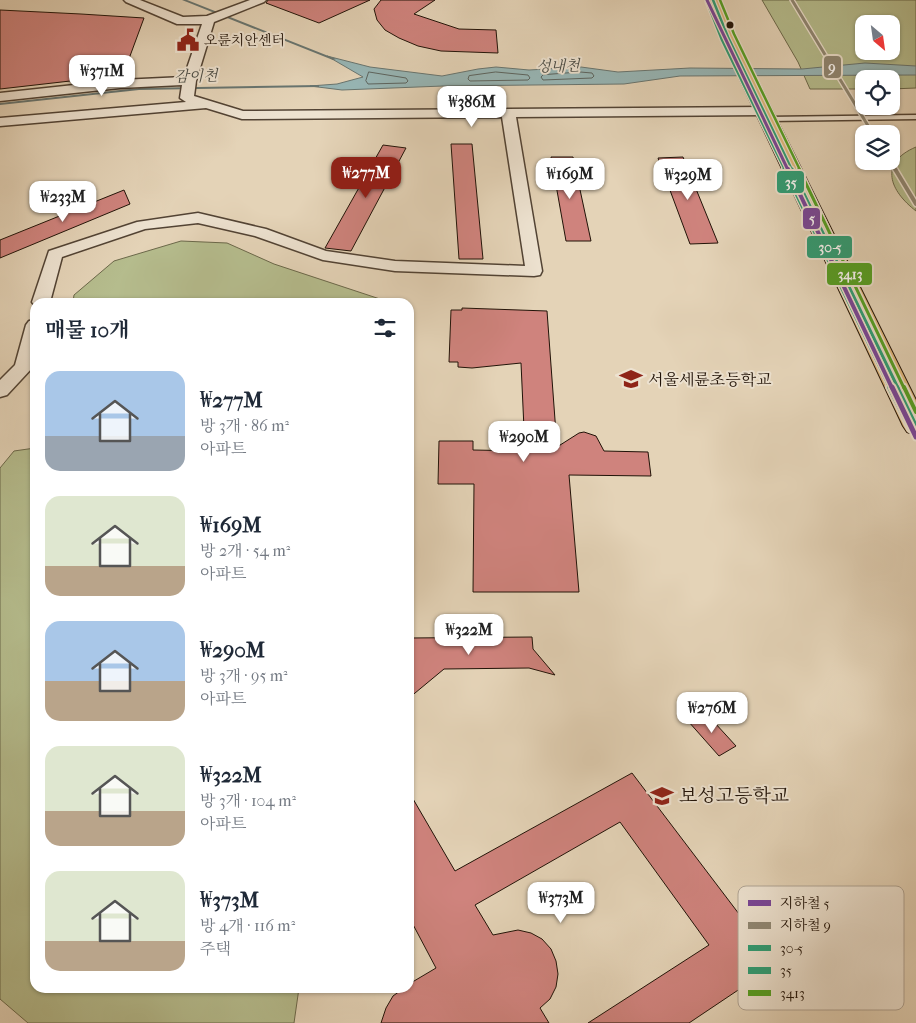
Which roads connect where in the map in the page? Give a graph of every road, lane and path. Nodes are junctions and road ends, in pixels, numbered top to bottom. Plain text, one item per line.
1 (130, 0) edge
2 (713, 0) edge
3 (250, 1) edge
4 (209, 20) junction
5 (189, 81) junction
6 (0, 97) edge
7 (208, 105) junction
8 (508, 114) junction
9 (766, 115) junction
10 (916, 117) edge
11 (0, 122) edge
12 (41, 298) edge
13 (30, 344) edge
14 (0, 392) edge
15 (916, 426) edge

1 - 4 street
2 - 9 main road
3 - 4 street
4 - 5 street
5 - 6 street
5 - 7 street
7 - 8 street
7 - 11 street
8 - 9 street
8 - 12 street
9 - 10 lane
9 - 15 main road
13 - 14 street

